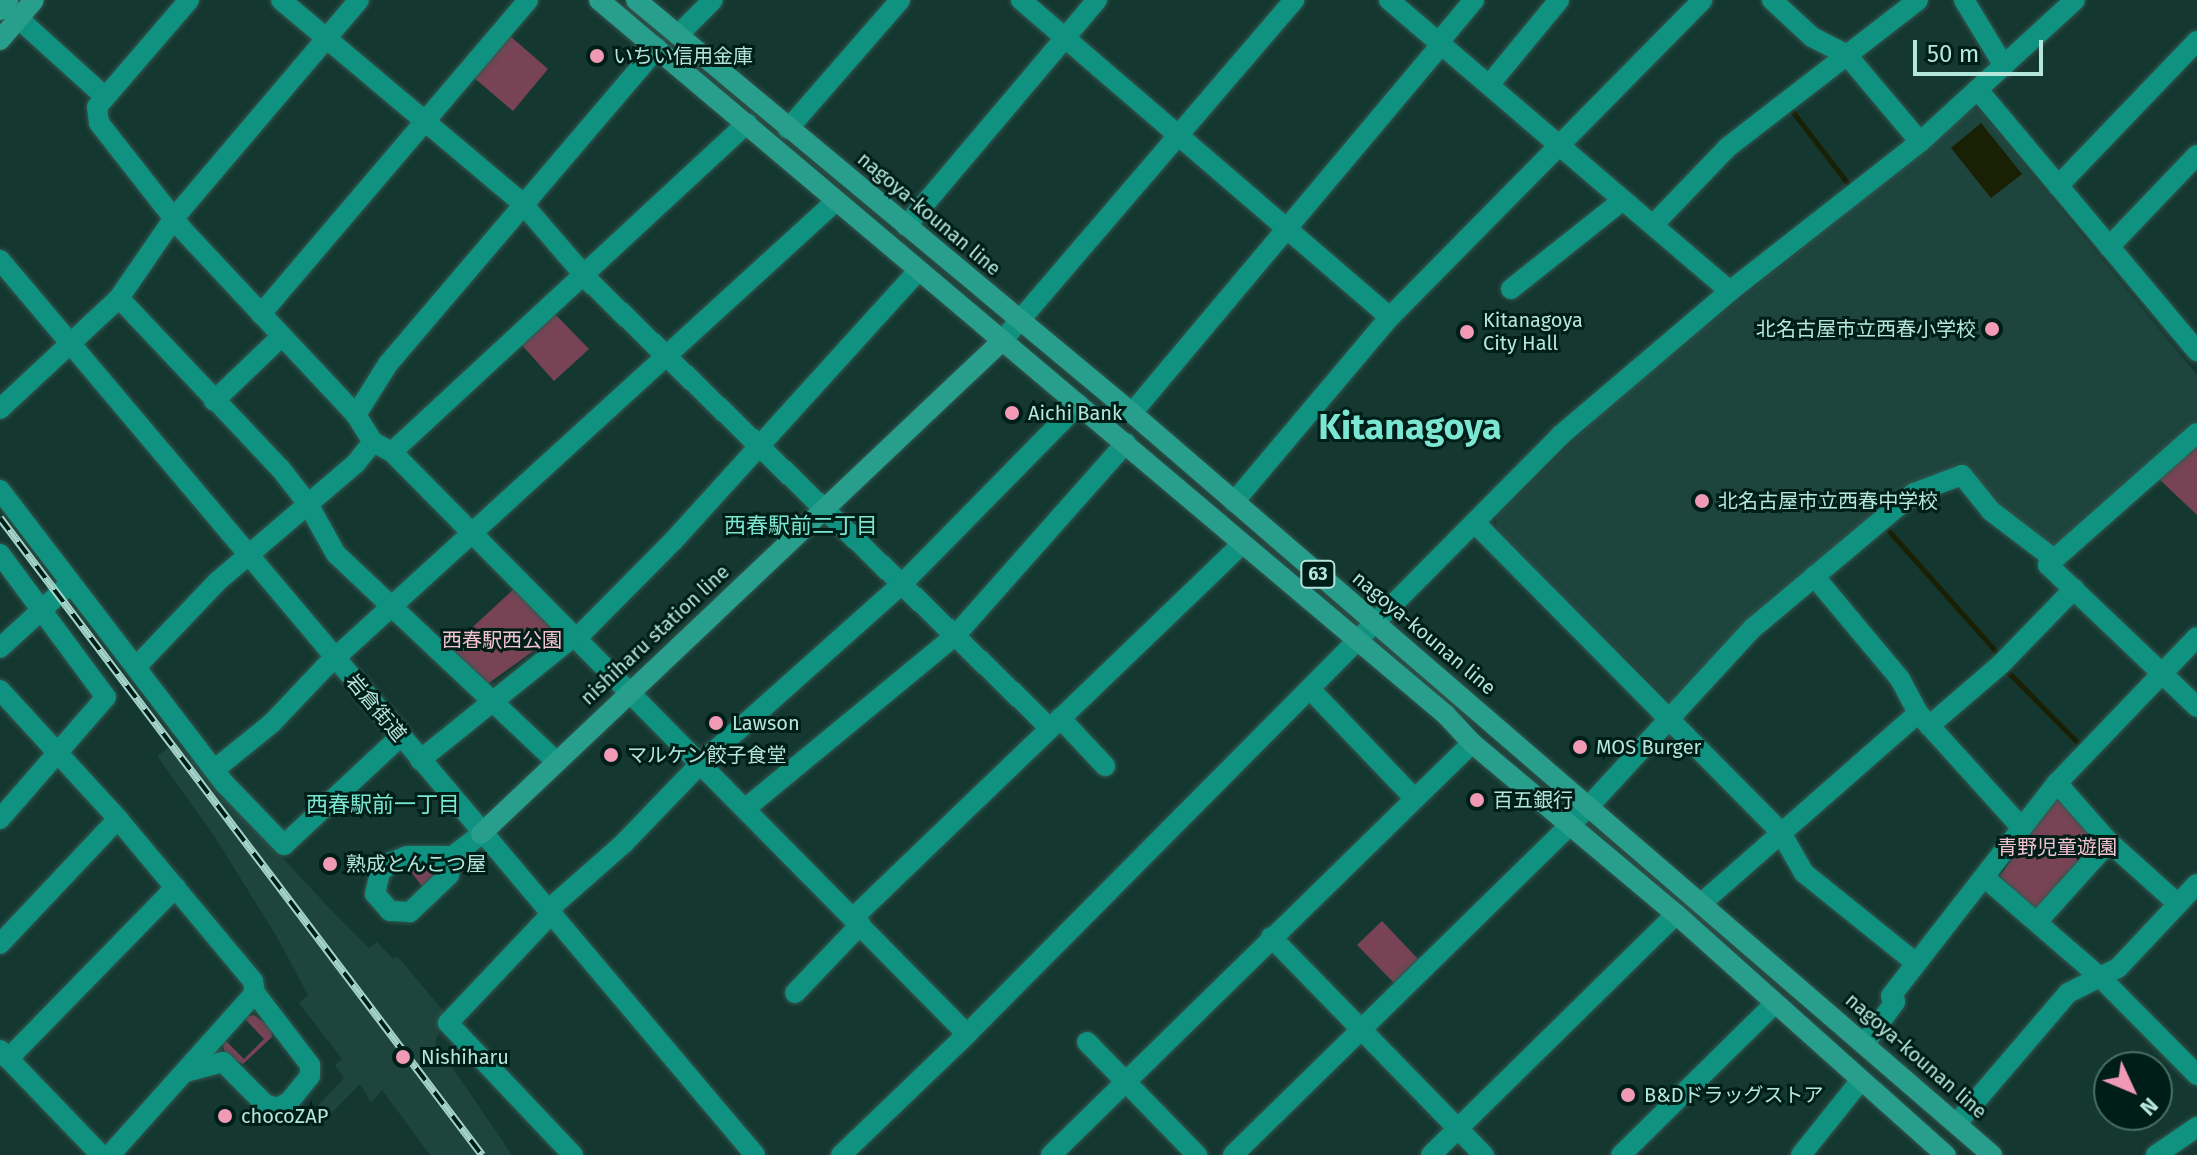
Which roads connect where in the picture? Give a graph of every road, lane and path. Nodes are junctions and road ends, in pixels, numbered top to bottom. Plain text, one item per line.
1 (8, 0) edge
2 (34, 0) edge
3 (189, 0) edge
4 (281, 0) edge
5 (359, 0) edge
6 (528, 0) edge
7 (599, 0) edge
8 (636, 0) edge
9 (713, 0) edge
10 (900, 0) edge
11 (1021, 0) edge
12 (1097, 0) edge
13 (1294, 0) edge
14 (1389, 0) edge
15 (1474, 0) edge
16 (1559, 0) edge
17 (1703, 0) edge
18 (1772, 0) edge
19 (1918, 0) edge
20 (1964, 0) edge
21 (2075, 0) edge
22 (9, 14) edge
23 (678, 35) junction
24 (1065, 37) junction
25 (326, 39) junction
26 (0, 40) edge
27 (2197, 41) edge
28 (1440, 43) junction
29 (657, 48) junction
30 (1846, 54) junction
31 (2004, 66) junction
32 (1489, 85) junction
33 (1978, 90) junction
34 (105, 97) junction
35 (425, 121) junction
36 (747, 123) junction
37 (788, 129) junction
38 (1181, 135) junction
39 (1920, 142) junction
40 (1559, 144) junction
41 (2197, 155) edge
42 (2058, 186) junction
43 (1623, 200) junction
44 (836, 201) junction
45 (523, 204) junction
46 (174, 218) junction
47 (1653, 225) junction
48 (906, 226) junction
49 (1285, 229) junction
50 (2109, 247) junction
51 (0, 260) edge
52 (917, 272) junction
53 (585, 275) junction
54 (1511, 289) dead end
55 (1730, 291) junction
56 (119, 298) junction
57 (261, 314) junction
58 (1390, 317) junction
59 (1022, 322) junction
60 (282, 336) junction
61 (1002, 341) junction
62 (69, 345) junction
63 (2197, 351) edge
64 (666, 357) junction
65 (214, 401) junction
66 (1079, 404) junction
67 (0, 409) edge
68 (1132, 413) junction
69 (356, 415) junction
70 (2197, 433) edge
71 (373, 442) junction
72 (1126, 443) junction
73 (759, 447) junction
74 (392, 452) junction
75 (0, 490) edge
76 (1234, 502) junction
77 (308, 504) junction
78 (823, 511) junction
79 (1475, 523) junction
80 (473, 535) junction
81 (1242, 544) junction
82 (0, 554) edge
83 (246, 556) junction
84 (2054, 559) junction
85 (1814, 576) junction
86 (71, 583) junction
87 (902, 584) junction
88 (2074, 589) junction
89 (391, 607) junction
90 (40, 608) junction
91 (1376, 624) junction
92 (955, 636) junction
93 (575, 637) junction
94 (2197, 637) edge
95 (1356, 639) junction
96 (0, 648) edge
97 (335, 659) junction
98 (136, 667) junction
99 (2162, 673) junction
100 (1310, 689) junction
101 (0, 690) edge
102 (629, 692) junction
103 (494, 700) junction
104 (2197, 707) edge
105 (1923, 720) junction
106 (1671, 722) junction
107 (1055, 723) junction
108 (400, 737) junction
109 (1472, 743) junction
110 (57, 749) junction
111 (420, 760) junction
112 (556, 761) junction
113 (701, 763) junction
114 (1105, 766) dead end
115 (214, 770) junction
116 (2057, 783) junction
117 (1414, 798) junction
118 (1590, 805) junction
119 (746, 808) junction
120 (0, 819) edge
121 (118, 819) junction
122 (1568, 826) junction
123 (2022, 828) junction
124 (1780, 831) junction
125 (481, 834) junction
126 (2109, 842) junction
127 (453, 856) dead end
128 (1984, 877) junction
129 (2197, 884) edge
130 (176, 887) junction
131 (1703, 902) junction
132 (2178, 904) junction
133 (550, 912) junction
134 (1676, 914) junction
135 (858, 921) junction
136 (2037, 922) junction
137 (1271, 937) junction
138 (0, 944) edge
139 (1916, 963) junction
140 (2100, 977) junction
141 (255, 993) junction
142 (795, 993) dead end
143 (1774, 1004) junction
144 (1362, 1028) junction
145 (967, 1034) junction
146 (212, 1037) junction
147 (1087, 1042) dead end
148 (1865, 1043) junction
149 (4, 1054) edge
150 (223, 1062) junction
151 (186, 1072) junction
152 (2197, 1075) edge
153 (1861, 1080) junction
154 (1125, 1082) junction
155 (1957, 1123) junction
156 (1458, 1129) junction
157 (2195, 1132) edge
158 (853, 1151) edge
159 (1936, 1152) edge
160 (113, 1153) edge
161 (573, 1155) edge
162 (755, 1155) edge
163 (1051, 1155) edge
164 (1197, 1155) edge
165 (1233, 1155) edge
166 (1431, 1155) edge
167 (1484, 1155) edge
168 (1621, 1155) edge
169 (1801, 1155) edge
170 (1992, 1155) edge
171 (2156, 1155) edge

1 - 22 main road
2 - 22 main road
3 - 34 street
4 - 25 street
5 - 25 street
6 - 35 street
7 - 29 main road, 63
8 - 23 main road, nagoya-kounan line / 63
9 - 23 street
10 - 37 street
11 - 24 street
12 - 24 street
13 - 38 street
14 - 28 street
15 - 28 street
16 - 32 street
17 - 40 street
18 - 30 street
19 - 30 street
20 - 31 street
21 - 31 street
22 - 26 main road
22 - 34 street
23 - 37 main road, nagoya-kounan line / 63
24 - 38 street
24 - 48 street
25 - 35 street
25 - 46 street
27 - 42 street
28 - 32 street
28 - 49 street
29 - 36 main road, 63
29 - 45 street
30 - 39 street
30 - 47 street
31 - 33 street
32 - 40 street
33 - 39 street
33 - 42 street
34 - 46 street
35 - 45 street
35 - 57 street
36 - 44 main road, 63
36 - 53 street
37 - 48 main road, nagoya-kounan line / 63
38 - 49 street
38 - 59 street
39 - 55 street
40 - 43 street
40 - 58 street
41 - 50 street
42 - 50 street
43 - 47 street
43 - 54 street
44 - 52 main road, 63
44 - 64 street
45 - 53 street
45 - 69 street
46 - 56 street
46 - 57 street
47 - 55 street
48 - 59 main road, nagoya-kounan line / 63
49 - 58 street
49 - 68 street
50 - 63 street
51 - 62 street, 岩倉街道
52 - 61 main road, 63
52 - 73 street
53 - 64 street
53 - 74 street
55 - 79 street
56 - 62 street
56 - 65 street
57 - 60 street
58 - 76 street
59 - 61 street
59 - 68 main road, nagoya-kounan line / 63
60 - 65 street
60 - 69 street
61 - 66 main road, 63
61 - 78 main road, nishiharu station line
62 - 67 street
62 - 83 street, 岩倉街道
64 - 73 street
64 - 80 street
65 - 77 street
66 - 72 main road, 63
66 - 87 street
68 - 76 main road, nagoya-kounan line / 63
69 - 71 street
70 - 84 street
71 - 74 street
71 - 77 street
72 - 81 main road, 63
72 - 92 street
73 - 78 street
73 - 93 street
74 - 80 street
75 - 86 street
76 - 91 main road, nagoya-kounan line / 63
77 - 83 street
77 - 89 street
78 - 87 street
78 - 102 main road, nishiharu station line
79 - 91 street
79 - 106 street
80 - 89 street
80 - 93 street
81 - 95 main road, 63
81 - 107 street
82 - 90 street
83 - 97 street, 岩倉街道
83 - 98 street
84 - 85 street
84 - 88 street
85 - 105 street
85 - 106 street
86 - 90 street
86 - 98 street
87 - 92 street
87 - 113 street
88 - 99 street
88 - 105 street
89 - 97 street
89 - 103 street
90 - 96 street
90 - 110 street
91 - 95 street
91 - 118 main road, nagoya-kounan line / 63
92 - 107 street
92 - 119 street
93 - 102 street
93 - 103 street
94 - 99 street
95 - 100 street
95 - 109 main road, 63
97 - 108 street, 岩倉街道
97 - 115 street
98 - 115 street
99 - 104 street
99 - 116 street
100 - 117 street
100 - 145 street
101 - 110 street
102 - 112 main road, nishiharu station line
102 - 113 street
103 - 111 street
103 - 112 street
105 - 123 street
105 - 124 street
106 - 118 street
106 - 124 street
107 - 114 street
107 - 135 street
108 - 111 street, 岩倉街道
108 - 115 street
109 - 117 street
109 - 122 main road, 63
110 - 120 street
110 - 121 street
111 - 125 street, 岩倉街道
112 - 125 main road, nishiharu station line
113 - 119 street
113 - 133 street
116 - 123 street
116 - 126 street
117 - 137 street
118 - 122 street
118 - 131 main road, nagoya-kounan line / 63
119 - 135 street
121 - 130 street
121 - 138 street
122 - 134 main road, 63
122 - 144 street
123 - 128 street
124 - 131 street
124 - 139 street
125 - 127 street
125 - 133 street, 岩倉街道
126 - 132 street
126 - 136 street
128 - 136 street
128 - 139 street
129 - 132 street
130 - 141 street
130 - 149 street
131 - 148 main road, nagoya-kounan line / 63
132 - 140 street
133 - 161 street
133 - 162 street, 岩倉街道
134 - 143 main road, 63
134 - 156 street
135 - 142 street
135 - 145 street
136 - 140 street
137 - 144 street
137 - 154 street
139 - 148 street
140 - 152 street
140 - 155 street
141 - 146 street
141 - 150 street
143 - 153 main road, 63
143 - 168 street
144 - 156 street
144 - 165 street
145 - 158 street
146 - 150 street
146 - 151 street
147 - 154 street
148 - 155 main road, nagoya-kounan line / 63
149 - 160 street
150 - 151 street
151 - 160 street
153 - 159 main road, 63
153 - 169 street
154 - 163 street
154 - 164 street
155 - 170 main road, nagoya-kounan line / 63
156 - 166 street
156 - 167 street
157 - 171 street

